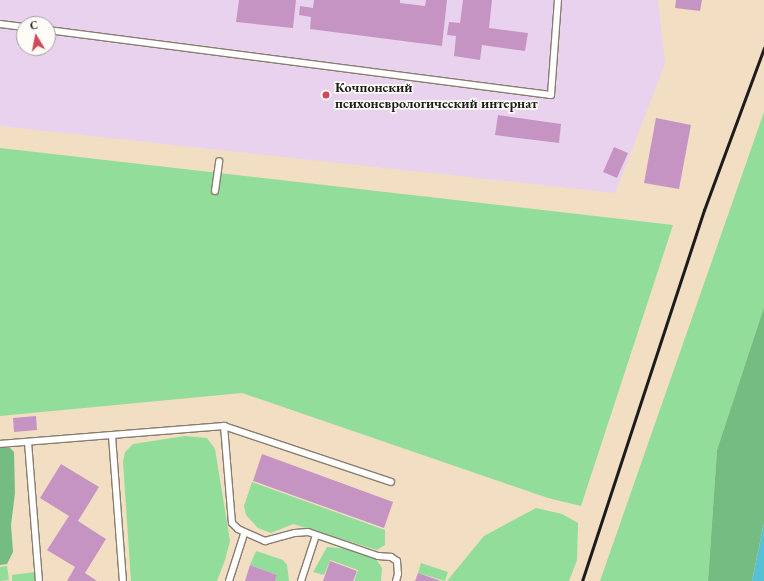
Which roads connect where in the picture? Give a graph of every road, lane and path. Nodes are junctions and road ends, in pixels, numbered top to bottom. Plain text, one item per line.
1 (558, 0) edge
2 (0, 24) edge
3 (16, 26) edge
4 (56, 31) edge
5 (218, 161) dead end
6 (215, 191) dead end
7 (224, 426) junction
8 (112, 436) junction
9 (28, 442) junction
10 (0, 444) edge
11 (390, 482) dead end
12 (244, 534) junction
13 (316, 535) junction
14 (39, 581) edge
15 (123, 581) edge
16 (229, 581) edge
17 (300, 581) edge
18 (396, 581) edge

1 - 4 lane
2 - 3 lane
5 - 6 lane
7 - 8 lane
7 - 11 lane
7 - 12 lane
8 - 9 lane
8 - 15 lane
9 - 10 lane
9 - 14 lane
12 - 13 lane
12 - 16 lane
13 - 17 lane
13 - 18 lane

